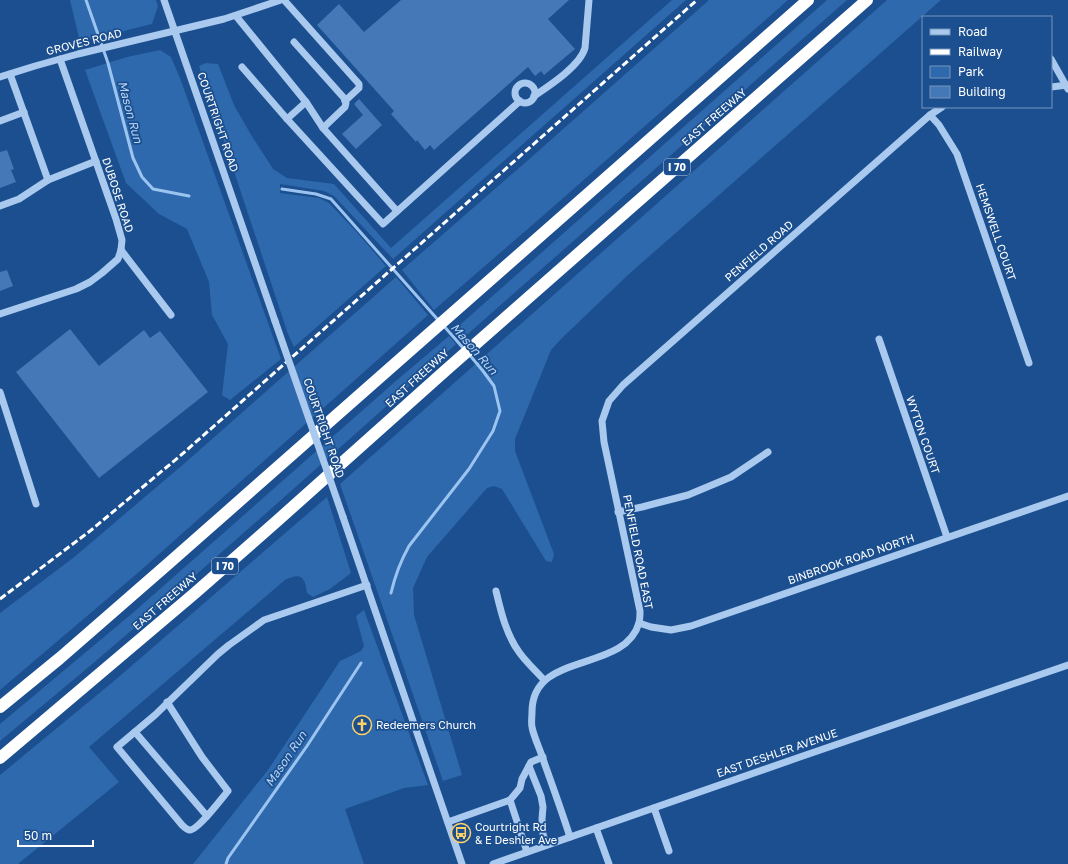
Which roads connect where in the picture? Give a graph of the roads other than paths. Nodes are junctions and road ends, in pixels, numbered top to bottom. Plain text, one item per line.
1 (164, 0) edge
2 (281, 0) edge
3 (284, 0) edge
4 (589, 0) edge
5 (808, 0) edge
6 (867, 0) edge
7 (236, 16) junction
8 (175, 31) junction
9 (294, 42) dead end
10 (60, 59) junction
11 (1052, 62) edge
12 (242, 67) dead end
13 (10, 74) junction
14 (0, 78) edge
15 (1052, 87) edge
16 (1067, 87) edge
17 (534, 96) junction
18 (345, 101) junction
19 (520, 101) junction
20 (306, 102) junction
21 (940, 108) edge
22 (24, 112) junction
23 (930, 115) junction
24 (287, 119) junction
25 (0, 121) edge
26 (323, 128) junction
27 (96, 161) junction
28 (48, 180) junction
29 (0, 206) edge
30 (397, 211) junction
31 (121, 250) junction
32 (0, 314) edge
33 (171, 315) dead end
34 (878, 340) dead end
35 (1029, 363) dead end
36 (0, 392) edge
37 (602, 421) joint
38 (768, 452) dead end
39 (1068, 496) edge
40 (36, 504) dead end
41 (618, 512) junction
42 (947, 537) junction
43 (367, 585) junction
44 (496, 591) dead end
45 (639, 623) junction
46 (1068, 665) edge
47 (544, 680) junction
48 (167, 702) junction
49 (0, 707) edge
50 (135, 732) junction
51 (543, 757) junction
52 (0, 758) edge
53 (529, 766) junction
54 (510, 800) junction
55 (654, 808) junction
56 (207, 816) junction
57 (448, 822) junction
58 (596, 828) junction
59 (570, 837) junction
60 (546, 845) junction
61 (669, 851) dead end
62 (527, 852) junction
63 (462, 864) edge
64 (493, 864) edge
65 (609, 864) edge

1 - 8 street, COURTRIGHT ROAD
2 - 7 street, GROVES ROAD
3 - 18 street
4 - 17 street
5 - 49 highway
6 - 52 highway, EAST FREEWAY / I 70
7 - 8 street, GROVES ROAD
7 - 20 street
8 - 10 street, GROVES ROAD
8 - 43 street, COURTRIGHT ROAD, bridge
9 - 18 street
10 - 13 street, GROVES ROAD
10 - 27 street, DUBOSE ROAD
11 - 16 street
12 - 24 street
13 - 14 street, GROVES ROAD
13 - 22 street
15 - 16 street
17 - 19 street
17 - 19 street
18 - 26 street
19 - 30 street
20 - 24 street
20 - 26 street
21 - 23 street, PENFIELD ROAD
22 - 25 street
22 - 28 street
23 - 35 street, HEMSWELL COURT
23 - 37 street, PENFIELD ROAD
24 - 30 street
26 - 30 street
27 - 28 street
27 - 31 street, DUBOSE ROAD
28 - 29 street
31 - 32 street, DUBOSE ROAD
31 - 33 street
34 - 42 street, WYTON COURT
36 - 40 street
37 - 41 street, PENFIELD ROAD EAST
38 - 41 street
39 - 42 street, BINBROOK ROAD NORTH
41 - 45 street, PENFIELD ROAD EAST
42 - 45 street, BINBROOK ROAD NORTH
43 - 48 street
43 - 57 street, COURTRIGHT ROAD
44 - 47 street
45 - 47 street, PENFIELD ROAD EAST
46 - 55 street, EAST DESHLER AVENUE
47 - 51 street, PENFIELD ROAD EAST
48 - 50 street
48 - 56 street
50 - 56 street
50 - 56 street
51 - 53 street
51 - 59 street, PENFIELD ROAD EAST
53 - 54 street
53 - 60 street
54 - 57 street
54 - 62 street
55 - 58 street, EAST DESHLER AVENUE
55 - 61 street
57 - 63 street, COURTRIGHT ROAD
58 - 59 street, EAST DESHLER AVENUE
58 - 65 street
59 - 60 street, EAST DESHLER AVENUE
60 - 62 street, EAST DESHLER AVENUE
62 - 64 street, EAST DESHLER AVENUE

